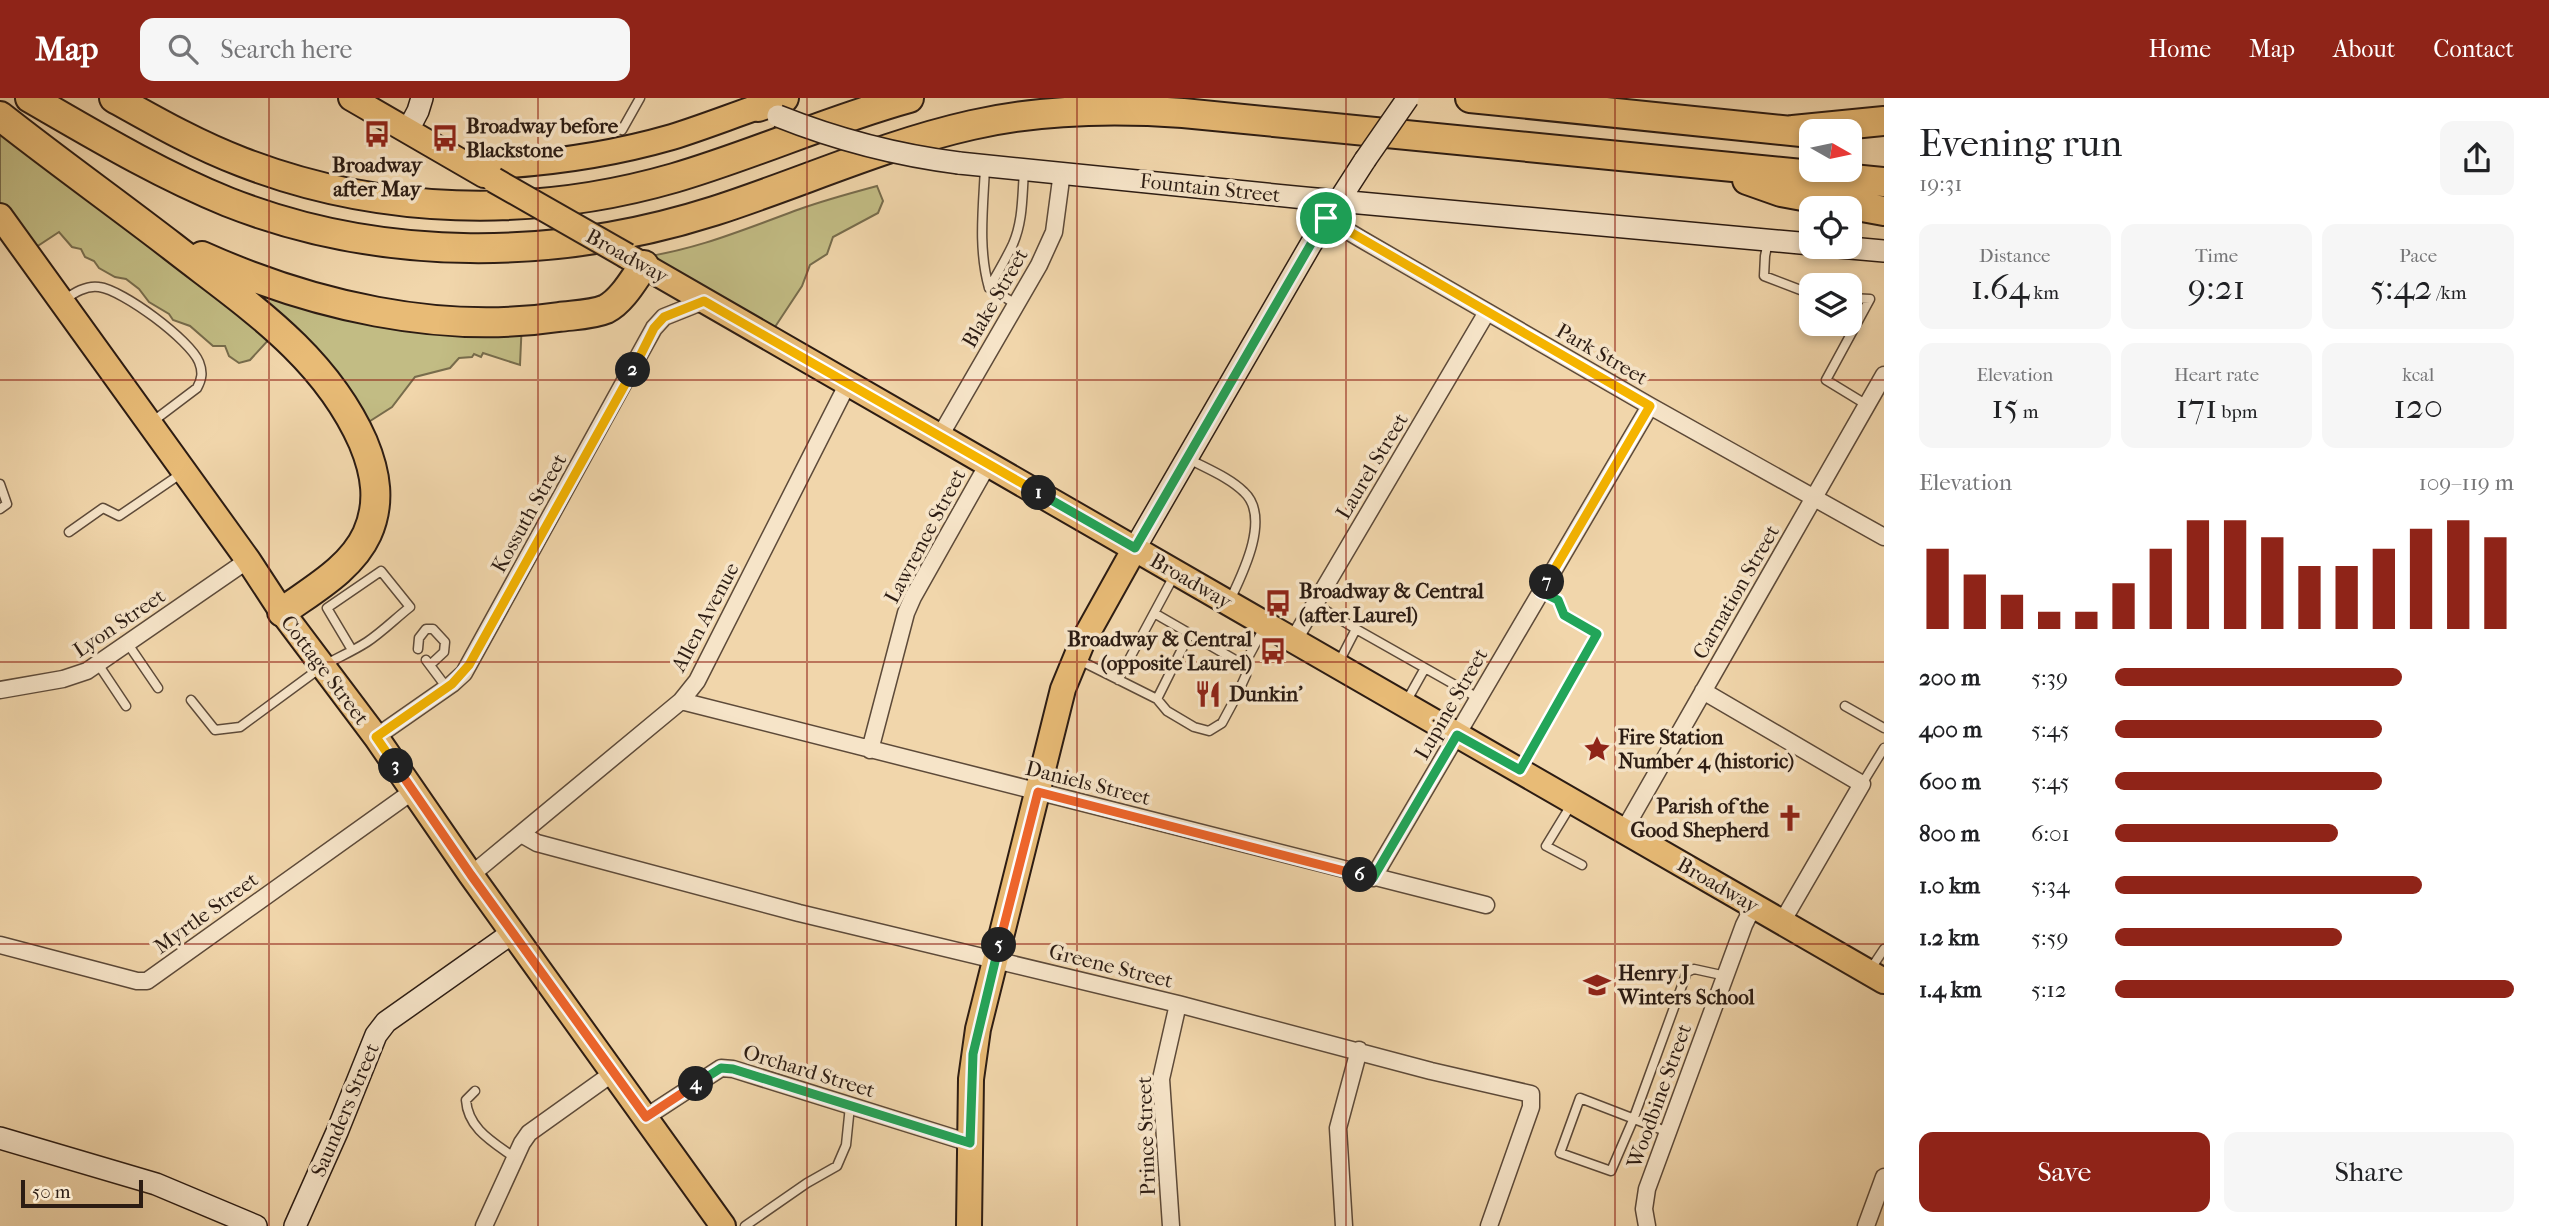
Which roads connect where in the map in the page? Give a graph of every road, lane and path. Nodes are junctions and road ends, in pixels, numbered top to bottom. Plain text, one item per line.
1 (30, 98) edge
2 (114, 98) edge
3 (351, 98) edge
4 (422, 98) edge
5 (640, 98) edge
6 (909, 98) edge
7 (1408, 98) edge
8 (1470, 98) edge
9 (766, 105) edge
10 (0, 116) edge
11 (1884, 121) edge
12 (1862, 124) edge
13 (408, 130) junction
14 (622, 130) dead end
15 (1799, 132) edge
16 (1862, 138) edge
17 (1884, 140) edge
18 (1694, 163) junction
19 (986, 165) junction
20 (471, 167) junction
21 (1024, 169) junction
22 (1062, 172) junction
23 (1884, 182) edge
24 (1305, 198) junction
25 (1338, 200) junction
26 (1884, 211) edge
27 (0, 216) edge
28 (1326, 218) junction
29 (153, 232) junction
30 (1769, 240) junction
31 (1799, 243) edge
32 (1862, 249) edge
33 (1884, 251) edge
34 (636, 260) junction
35 (989, 288) junction
36 (1799, 289) edge
37 (1862, 299) edge
38 (62, 301) junction
39 (704, 301) junction
40 (1016, 304) junction
41 (1487, 312) junction
42 (1862, 314) edge
43 (1850, 336) edge
44 (1884, 375) edge
45 (848, 383) junction
46 (1875, 400) edge
47 (1650, 406) junction
48 (150, 423) junction
49 (940, 436) junction
50 (1187, 458) junction
51 (988, 464) junction
52 (184, 471) junction
53 (0, 484) edge
54 (1815, 497) junction
55 (0, 509) edge
56 (69, 532) dead end
57 (1884, 537) edge
58 (1135, 548) junction
59 (248, 560) junction
60 (1176, 572) junction
61 (1541, 592) junction
62 (1229, 603) junction
63 (1315, 604) junction
64 (282, 612) junction
65 (1154, 613) junction
66 (1266, 624) junction
67 (1356, 629) junction
68 (1189, 635) junction
69 (1293, 640) junction
70 (128, 644) junction
71 (418, 649) dead end
72 (352, 650) junction
73 (1075, 658) junction
74 (98, 664) junction
75 (1244, 665) junction
76 (323, 666) junction
77 (1337, 666) junction
78 (1425, 668) junction
79 (1118, 680) junction
80 (158, 688) dead end
81 (447, 688) junction
82 (0, 690) edge
83 (1703, 691) junction
84 (1478, 698) junction
85 (1157, 699) junction
86 (191, 700) dead end
87 (681, 701) junction
88 (1405, 705) junction
89 (126, 706) dead end
90 (1845, 706) dead end
91 (1884, 728) edge
92 (1457, 735) junction
93 (376, 737) junction
94 (1884, 748) edge
95 (870, 750) junction
96 (1520, 770) junction
97 (1862, 784) junction
98 (413, 791) junction
99 (1038, 792) junction
100 (1573, 801) junction
101 (1624, 830) junction
102 (521, 834) junction
103 (1582, 865) dead end
104 (471, 875) junction
105 (1373, 878) junction
106 (1486, 905) dead end
107 (1754, 905) junction
108 (1782, 922) junction
109 (512, 933) junction
110 (0, 945) edge
111 (1884, 949) edge
112 (996, 959) junction
113 (1726, 976) junction
114 (1877, 976) edge
115 (1178, 1004) junction
116 (1359, 1050) junction
117 (613, 1073) junction
118 (475, 1091) dead end
119 (850, 1106) junction
120 (646, 1117) junction
121 (1633, 1120) junction
122 (1668, 1132) junction
123 (0, 1138) edge
124 (970, 1143) junction
125 (515, 1158) junction
126 (1884, 1177) edge
127 (256, 1226) edge
128 (295, 1226) edge
129 (484, 1226) edge
130 (723, 1226) edge
131 (746, 1226) edge
132 (969, 1226) edge
133 (1171, 1226) edge
134 (1344, 1226) edge
135 (1489, 1226) edge
136 (1647, 1226) edge
137 (1866, 1226) edge

1 - 18 highway
2 - 6 highway
3 - 13 main road, Broadway
4 - 13 street
5 - 14 lane
7 - 25 street, bridge
8 - 15 highway
9 - 19 street, Fountain Street, bridge
9 - 20 main road
10 - 29 highway
11 - 12 highway
13 - 20 main road, Broadway
16 - 17 highway
18 - 23 highway
18 - 26 highway
19 - 21 street, Fountain Street
19 - 35 lane
20 - 34 main road, Broadway, bridge
21 - 22 street, Fountain Street
21 - 35 lane
22 - 24 street, Fountain Street
22 - 40 street, Blake Street
24 - 25 street, Fountain Street
24 - 28 street, Park Street
25 - 28 street
25 - 30 street, Fountain Street
27 - 38 main road, Cottage Street
28 - 41 street, Park Street
28 - 50 street
29 - 34 highway
29 - 64 highway
30 - 31 street, Fountain Street
30 - 36 lane
32 - 33 street
34 - 39 main road, Broadway
35 - 40 lane
37 - 42 lane
38 - 48 main road, Cottage Street
38 - 48 lane
39 - 45 main road, Broadway
39 - 81 street, Kossuth Street
40 - 49 street, Blake Street
41 - 47 street, Park Street
41 - 63 street, Laurel Street
43 - 46 lane
44 - 46 street, Carnation Street
45 - 49 main road, Broadway
45 - 87 street, Allen Avenue
46 - 54 street, Carnation Street
47 - 54 street, Park Street
47 - 61 street, Lupine Street
48 - 52 main road, Cottage Street
49 - 51 main road, Broadway
50 - 58 street
50 - 62 lane
51 - 58 main road, Broadway
51 - 95 street, Lawrence Street
52 - 56 lane
52 - 59 main road, Cottage Street
53 - 55 lane
54 - 57 street, Park Street
54 - 83 street, Carnation Street
58 - 60 main road, Broadway
58 - 73 main road
59 - 64 main road, Cottage Street
59 - 70 street, Lyon Street
60 - 62 main road, Broadway
60 - 65 lane
61 - 84 street, Lupine Street
61 - 96 lane
62 - 66 main road, Broadway
63 - 67 lane
63 - 69 street, Laurel Street
64 - 76 main road, Cottage Street
65 - 68 lane
65 - 79 lane
66 - 69 main road, Broadway
66 - 75 lane
67 - 77 lane
67 - 78 lane
68 - 75 lane
68 - 85 lane
69 - 77 main road, Broadway
70 - 74 street, Lyon Street
70 - 80 lane
71 - 81 lane
72 - 72 lane
72 - 76 lane
73 - 79 lane
73 - 99 main road
74 - 82 street, Lyon Street
74 - 89 lane
75 - 85 lane
76 - 86 lane
76 - 93 main road, Cottage Street
77 - 88 main road, Broadway
78 - 84 lane
78 - 88 lane
79 - 85 lane
81 - 93 street, Kossuth Street
83 - 97 street
83 - 101 street, Carnation Street
84 - 92 street, Lupine Street
87 - 95 street, Daniels Street
87 - 102 street, Allen Avenue
88 - 92 main road, Broadway
90 - 91 lane
92 - 96 main road, Broadway
92 - 105 street, Lupine Street
93 - 98 main road, Cottage Street
94 - 97 lane
95 - 99 street, Daniels Street
96 - 100 main road, Broadway
97 - 108 street
98 - 104 main road, Cottage Street
98 - 110 street, Myrtle Street
99 - 105 street, Daniels Street
99 - 112 main road
100 - 101 main road, Broadway
100 - 103 lane
101 - 107 main road, Broadway
102 - 104 street, Allen Avenue
102 - 112 street, Greene Street
104 - 109 main road, Cottage Street
105 - 106 street, Daniels Street
107 - 108 main road, Broadway
107 - 113 street, Woodbine Street
108 - 114 main road, Broadway
109 - 117 main road, Cottage Street
109 - 128 street, Saunders Street
111 - 114 lane
112 - 115 street, Greene Street
112 - 124 main road
113 - 121 lane
113 - 122 street, Woodbine Street
115 - 116 street, Greene Street
115 - 133 street, Prince Street
116 - 134 street
116 - 135 street, Greene Street
117 - 120 main road, Cottage Street
117 - 125 street
118 - 125 lane
119 - 120 street, Orchard Street
119 - 124 street, Orchard Street
119 - 131 lane
120 - 130 main road, Cottage Street
121 - 121 lane
121 - 122 lane
122 - 136 street, Woodbine Street
123 - 127 street
124 - 132 main road
125 - 129 street
126 - 137 street

